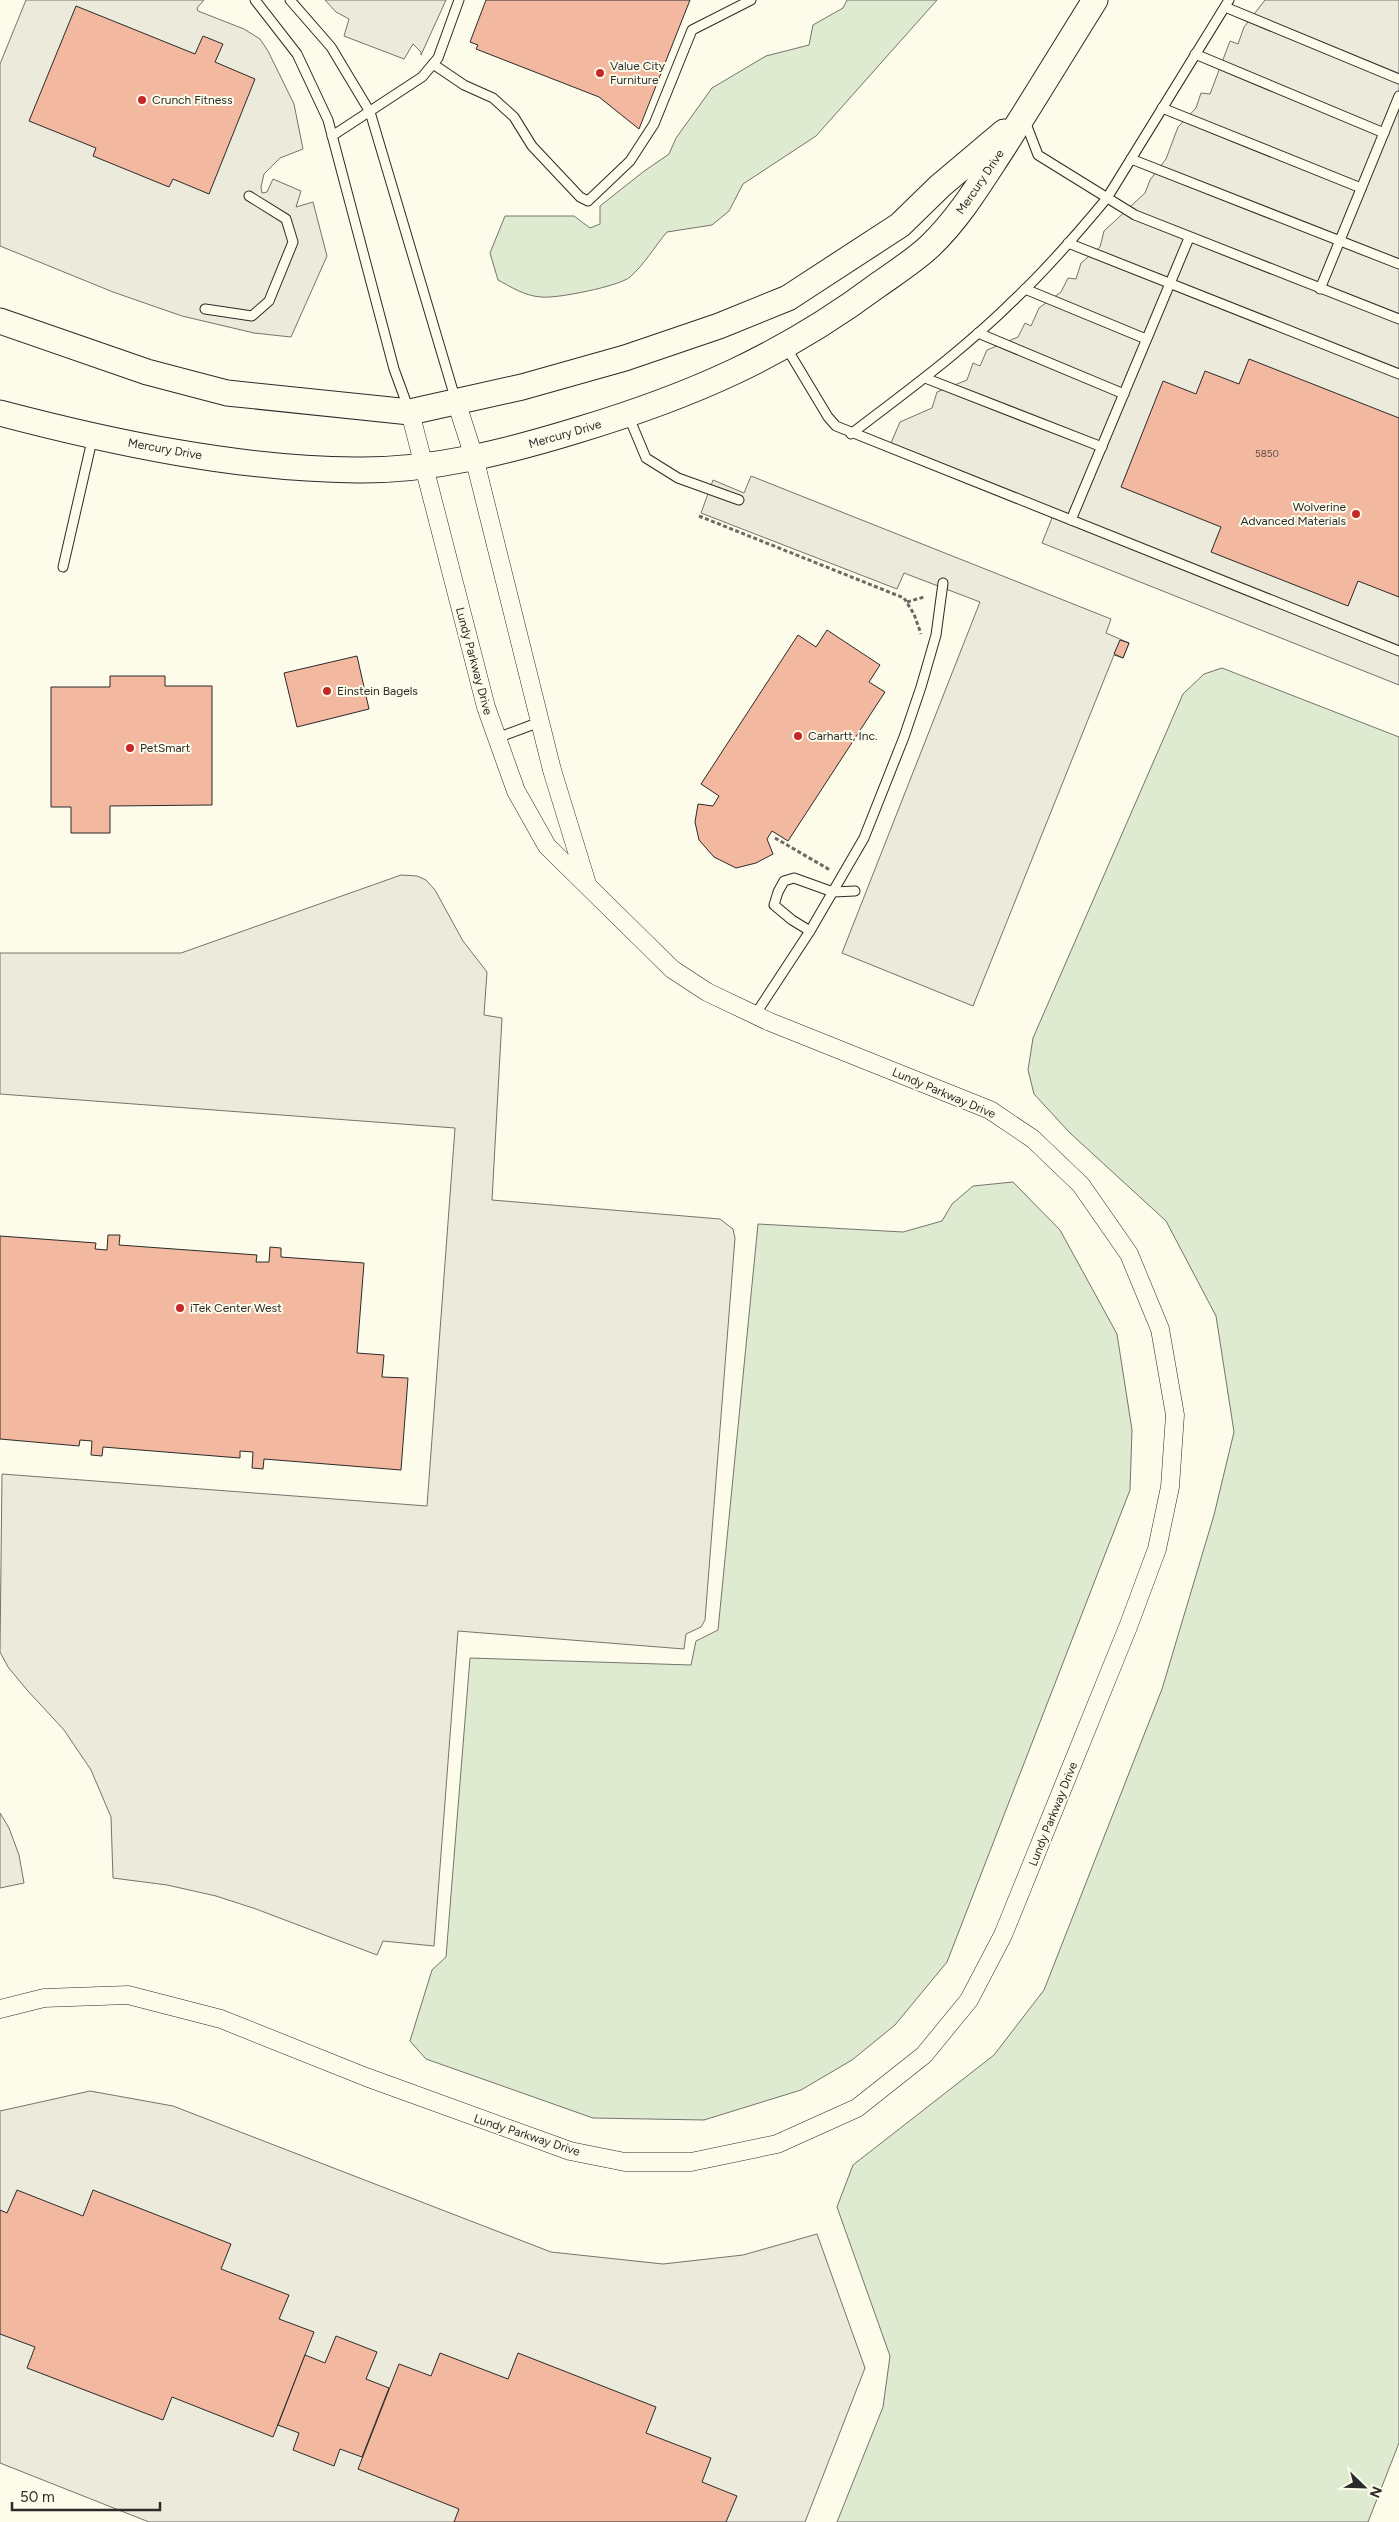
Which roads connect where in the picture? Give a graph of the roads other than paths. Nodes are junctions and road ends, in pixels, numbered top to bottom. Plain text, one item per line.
1 (255, 0) edge
2 (290, 0) edge
3 (459, 0) edge
4 (751, 0) edge
5 (1095, 0) edge
6 (1227, 3) edge
7 (1195, 54) junction
8 (433, 64) junction
9 (1399, 79) edge
10 (1399, 96) edge
11 (1162, 108) junction
12 (370, 112) junction
13 (1024, 116) junction
14 (1384, 133) junction
15 (332, 136) junction
16 (1131, 159) junction
17 (1362, 188) junction
18 (248, 196) dead end
19 (1107, 198) junction
20 (1189, 238) junction
21 (1339, 241) junction
22 (1068, 243) junction
23 (1399, 264) edge
24 (1169, 284) junction
25 (1025, 289) junction
26 (1320, 289) junction
27 (205, 308) dead end
28 (1399, 319) edge
29 (0, 321) edge
30 (978, 333) junction
31 (1146, 339) junction
32 (786, 346) junction
33 (1399, 374) edge
34 (924, 378) junction
35 (1124, 394) junction
36 (456, 401) junction
37 (0, 412) edge
38 (410, 412) junction
39 (628, 415) junction
40 (851, 434) junction
41 (93, 436) junction
42 (1102, 447) junction
43 (474, 457) junction
44 (424, 467) junction
45 (738, 500) dead end
46 (1071, 520) junction
47 (63, 567) dead end
48 (943, 583) dead end
49 (1399, 651) edge
50 (540, 722) junction
51 (497, 738) junction
52 (588, 887) junction
53 (855, 891) dead end
54 (833, 892) junction
55 (810, 931) junction
56 (755, 1015) junction
57 (0, 2009) edge

1 - 15 lane
2 - 12 lane
3 - 8 lane
4 - 8 lane
5 - 13 street, Mercury Drive
6 - 7 lane
6 - 9 lane
7 - 11 lane
7 - 14 lane
8 - 12 lane
10 - 14 lane
11 - 16 lane
11 - 17 lane
12 - 15 lane
12 - 36 lane
13 - 19 lane
13 - 32 street, Mercury Drive
13 - 36 street, Mercury Drive
14 - 17 lane
15 - 38 lane
16 - 19 lane
16 - 21 lane
17 - 21 lane
18 - 27 lane
19 - 20 lane
19 - 22 lane
20 - 24 lane
20 - 26 lane
21 - 23 lane
21 - 26 lane
22 - 24 lane
22 - 25 lane
24 - 31 lane
24 - 33 lane
25 - 30 lane
25 - 31 lane
26 - 28 lane
29 - 38 street, Mercury Drive
30 - 34 lane
30 - 35 lane
31 - 35 lane
32 - 39 street, Mercury Drive
32 - 40 lane
34 - 40 lane
34 - 42 lane
35 - 42 lane
36 - 38 street, Mercury Drive
36 - 43 street, Lundy Parkway Drive
37 - 41 street, Mercury Drive
38 - 44 street, Lundy Parkway Drive
39 - 43 street, Mercury Drive
39 - 45 lane
40 - 46 lane
41 - 44 street, Mercury Drive
41 - 47 lane
42 - 46 lane
43 - 44 street, Mercury Drive
43 - 50 street, Lundy Parkway Drive
44 - 51 street, Lundy Parkway Drive
46 - 49 lane
48 - 54 lane
50 - 51 lane
50 - 52 street, Lundy Parkway Drive
51 - 52 street, Lundy Parkway Drive
52 - 56 street, Lundy Parkway Drive
53 - 54 lane
54 - 55 lane
54 - 55 lane
55 - 56 lane
56 - 57 street, Lundy Parkway Drive

